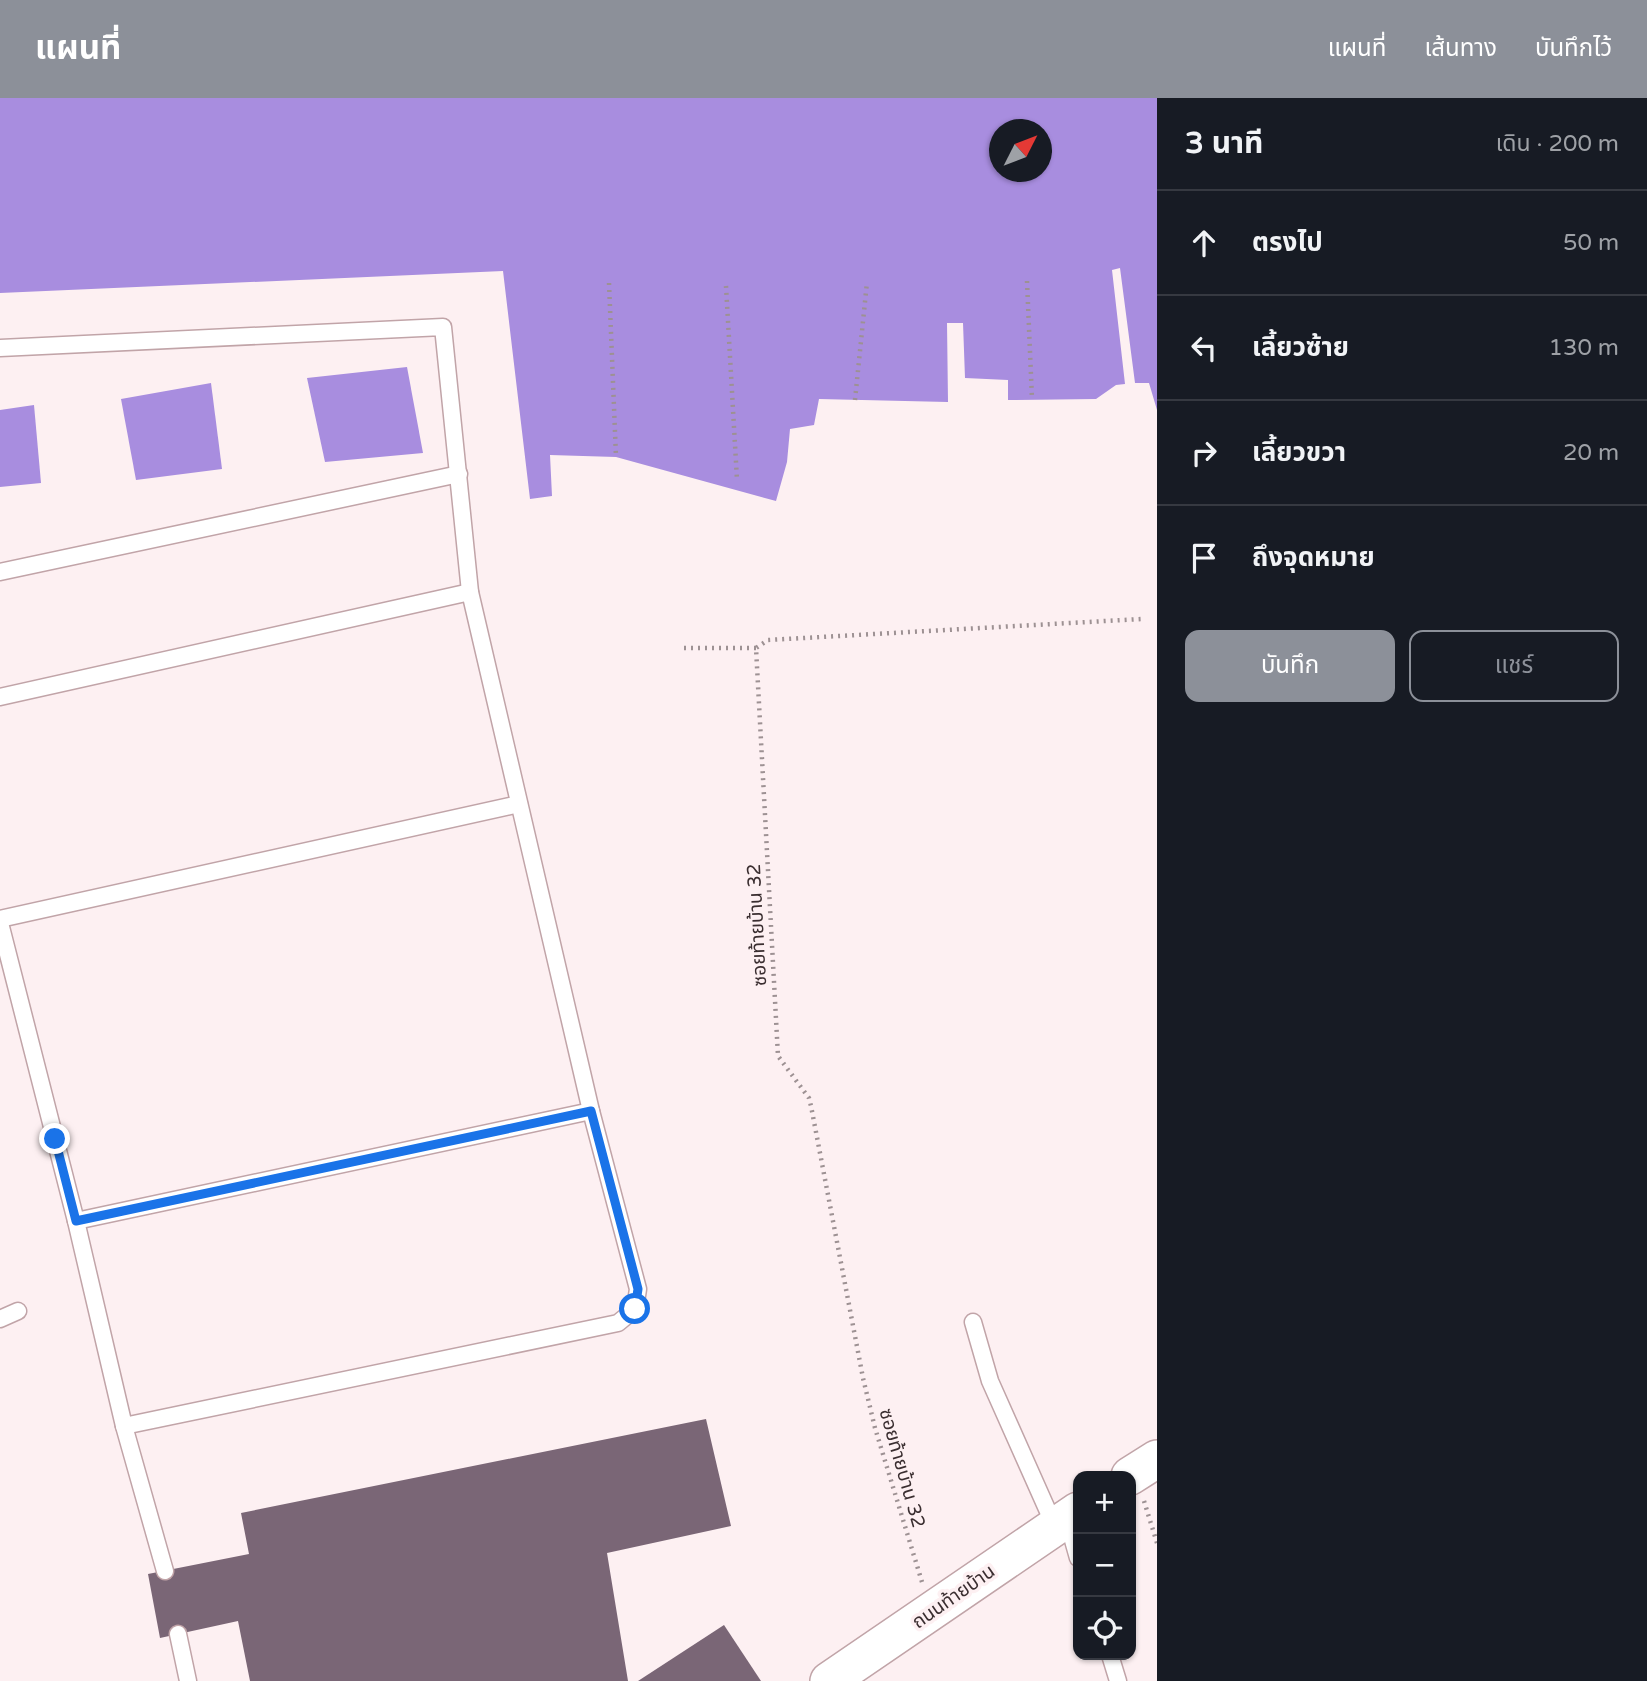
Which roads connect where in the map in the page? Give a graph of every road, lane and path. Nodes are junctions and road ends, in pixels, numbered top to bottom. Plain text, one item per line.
1 (1027, 281) dead end
2 (867, 282) dead end
3 (609, 283) dead end
4 (726, 286) dead end
5 (0, 348) edge
6 (1032, 399) dead end
7 (855, 400) dead end
8 (616, 457) dead end
9 (459, 474) junction
10 (737, 480) dead end
11 (0, 572) edge
12 (470, 592) junction
13 (1141, 619) dead end
14 (684, 648) dead end
15 (756, 648) junction
16 (0, 697) edge
17 (519, 804) junction
18 (0, 921) edge
19 (591, 1111) junction
20 (76, 1221) junction
21 (18, 1311) dead end
22 (0, 1319) edge
23 (973, 1322) dead end
24 (124, 1426) junction
25 (1141, 1469) edge
26 (1067, 1519) edge
27 (1073, 1540) edge
28 (1157, 1543) edge
29 (917, 1565) dead end
30 (165, 1571) dead end
31 (178, 1634) dead end
32 (1112, 1660) edge
33 (188, 1681) edge
34 (829, 1681) edge
35 (1118, 1681) edge

1 - 6 path
2 - 7 path
3 - 8 path
4 - 10 path
5 - 9 lane
9 - 11 lane
9 - 12 lane
12 - 16 lane
12 - 17 lane
13 - 15 path
14 - 15 path
15 - 29 path, ซอยท้ายบ้าน 32
17 - 18 lane
17 - 19 lane
18 - 20 lane
19 - 20 lane
19 - 24 lane
20 - 24 lane
21 - 22 lane
23 - 26 lane
24 - 30 lane
25 - 28 path
26 - 27 lane
26 - 34 street, ถนนท้ายบ้าน
31 - 33 lane
32 - 35 lane

